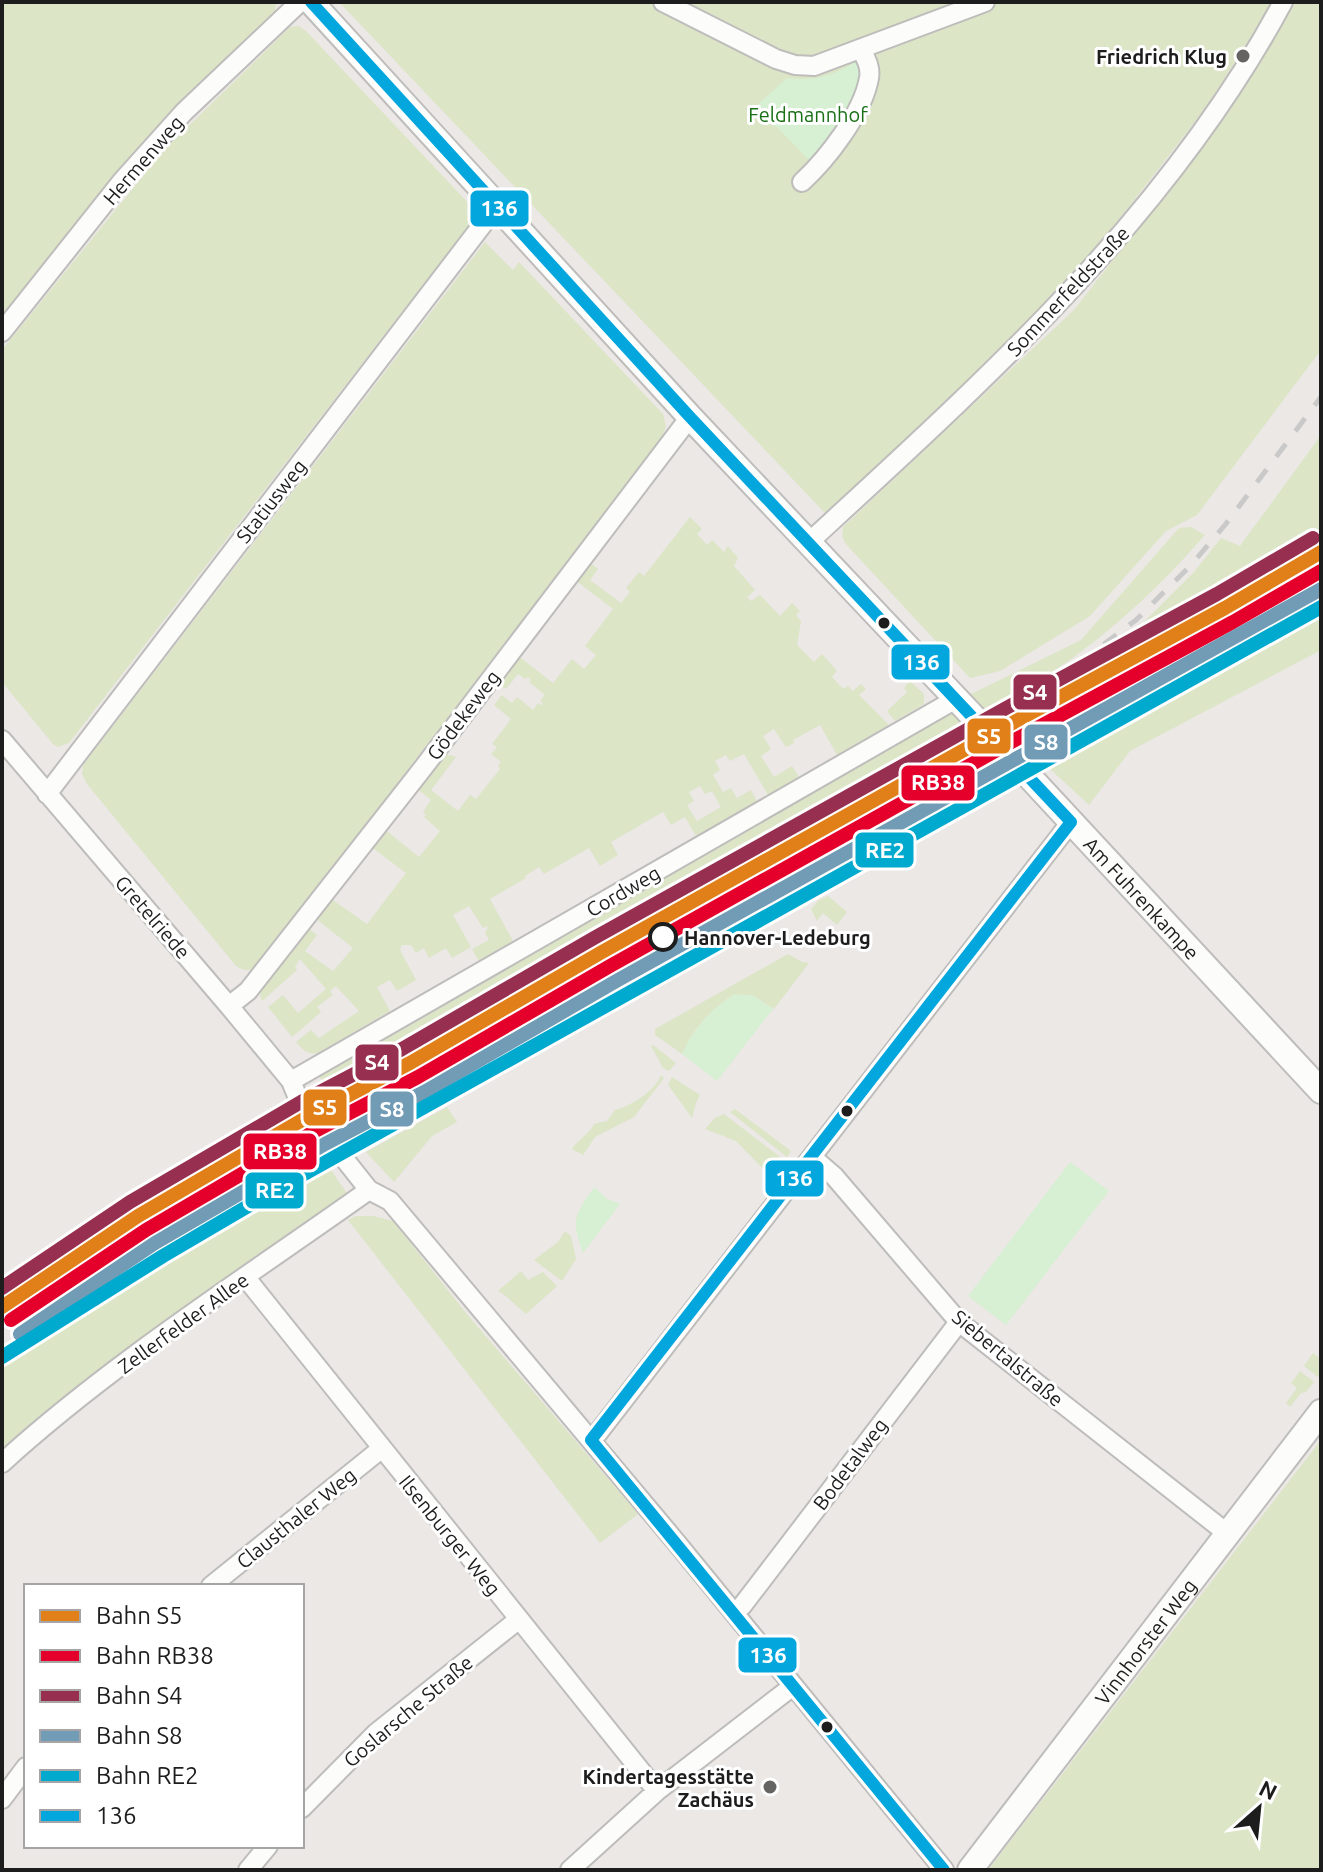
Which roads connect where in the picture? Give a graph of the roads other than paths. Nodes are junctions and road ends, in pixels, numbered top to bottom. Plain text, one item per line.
1 (300, 2) edge
2 (311, 2) edge
3 (663, 2) edge
4 (985, 2) edge
5 (1283, 2) edge
6 (861, 49) junction
7 (802, 182) dead end
8 (496, 207) junction
9 (2, 332) edge
10 (690, 417) junction
11 (808, 543) junction
12 (956, 699) junction
13 (2, 740) edge
14 (47, 794) junction
15 (1071, 822) junction
16 (229, 1006) junction
17 (294, 1089) joint
18 (1321, 1091) edge
19 (812, 1157) junction
20 (346, 1161) tunnel mouth
21 (369, 1190) junction
22 (246, 1278) junction
23 (959, 1322) junction
24 (1321, 1412) edge
25 (591, 1440) junction
26 (381, 1449) junction
27 (2, 1463) edge
28 (1228, 1534) junction
29 (213, 1584) edge
30 (742, 1606) dead end
31 (518, 1620) junction
32 (793, 1686) junction
33 (24, 1770) edge
34 (657, 1791) junction
35 (2, 1799) edge
36 (304, 1806) edge
37 (266, 1848) edge
38 (248, 1870) edge
39 (570, 1870) edge
40 (944, 1870) edge
41 (970, 1870) edge

1 - 9 street, Hermenweg
2 - 8 street, Am Fuhrenkampe
3 - 6 street
4 - 6 street
5 - 11 street, Sommerfeldstraße
6 - 7 street
8 - 10 street, Am Fuhrenkampe
8 - 14 street, Statiusweg
10 - 11 street, Am Fuhrenkampe
10 - 16 street, Gödekeweg
11 - 12 street, Am Fuhrenkampe
12 - 15 street, Am Fuhrenkampe
12 - 17 street, Cordweg
13 - 14 street, Gretelriede
14 - 16 street, Gretelriede
15 - 18 street, Am Fuhrenkampe
15 - 19 street
16 - 17 street, Gretelriede
19 - 23 street, Siebertalstraße
19 - 25 street
20 - 21 street
21 - 22 street, Zellerfelder Allee
21 - 25 street
22 - 26 street, Ilsenburger Weg
22 - 27 street, Zellerfelder Allee
23 - 28 street, Siebertalstraße
23 - 30 street, Bodetalweg
24 - 28 street, Vinnhorster Weg
25 - 32 street
26 - 29 street, Clausthaler Weg
26 - 31 street, Ilsenburger Weg
28 - 41 street, Vinnhorster Weg
31 - 34 street, Ilsenburger Weg
31 - 36 street, Goslarsche Straße
32 - 34 street
32 - 40 street
33 - 35 street
34 - 39 street
37 - 38 street

